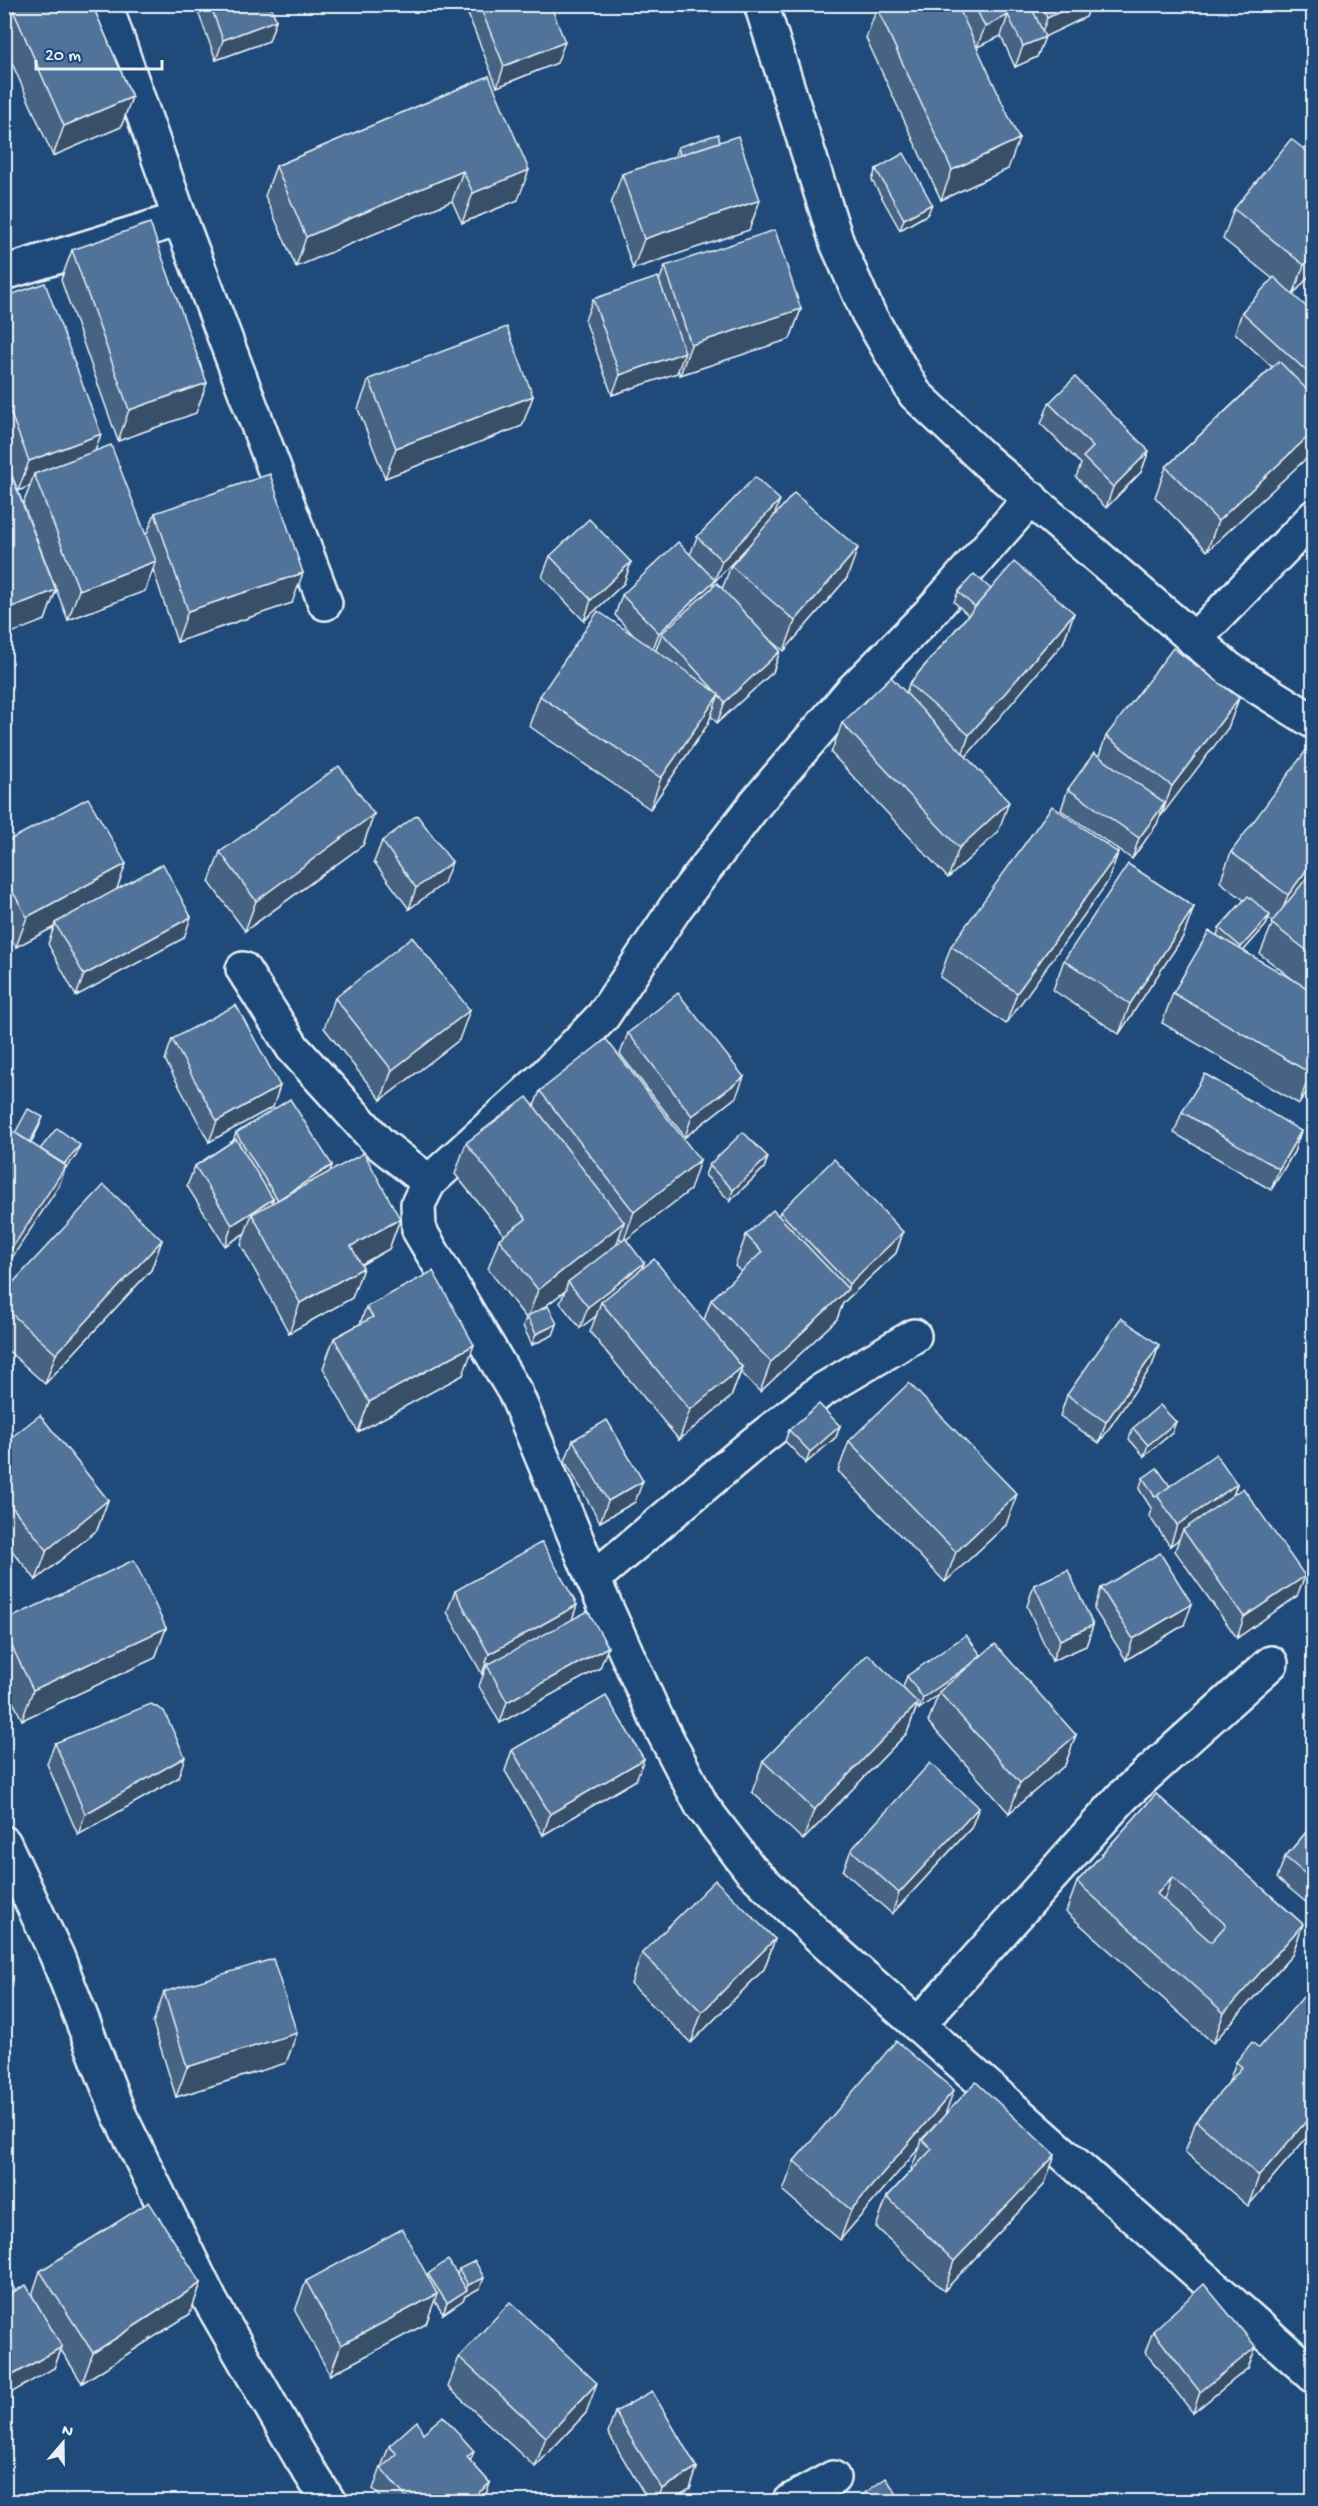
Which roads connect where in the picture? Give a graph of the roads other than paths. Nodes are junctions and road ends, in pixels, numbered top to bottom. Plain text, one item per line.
1 (105, 4) edge
2 (761, 4) edge
3 (180, 219) junction
4 (4, 273) edge
5 (1031, 498) junction
6 (1314, 517) edge
7 (325, 603) dead end
8 (1194, 640) junction
9 (1314, 722) edge
10 (243, 969) dead end
11 (429, 1182) junction
12 (914, 1336) dead end
13 (593, 1579) junction
14 (1271, 1663) dead end
15 (4, 1843) edge
16 (918, 2025) junction
17 (1314, 2376) edge
18 (833, 2478) dead end
19 (330, 2502) edge
20 (789, 2502) edge

1 - 3 street
2 - 5 street
3 - 4 street
3 - 7 street
5 - 8 street
5 - 11 street
6 - 8 street
8 - 9 street
10 - 11 street
11 - 13 street
12 - 13 street
13 - 16 street
14 - 16 street
15 - 19 street
16 - 17 street
18 - 20 street

